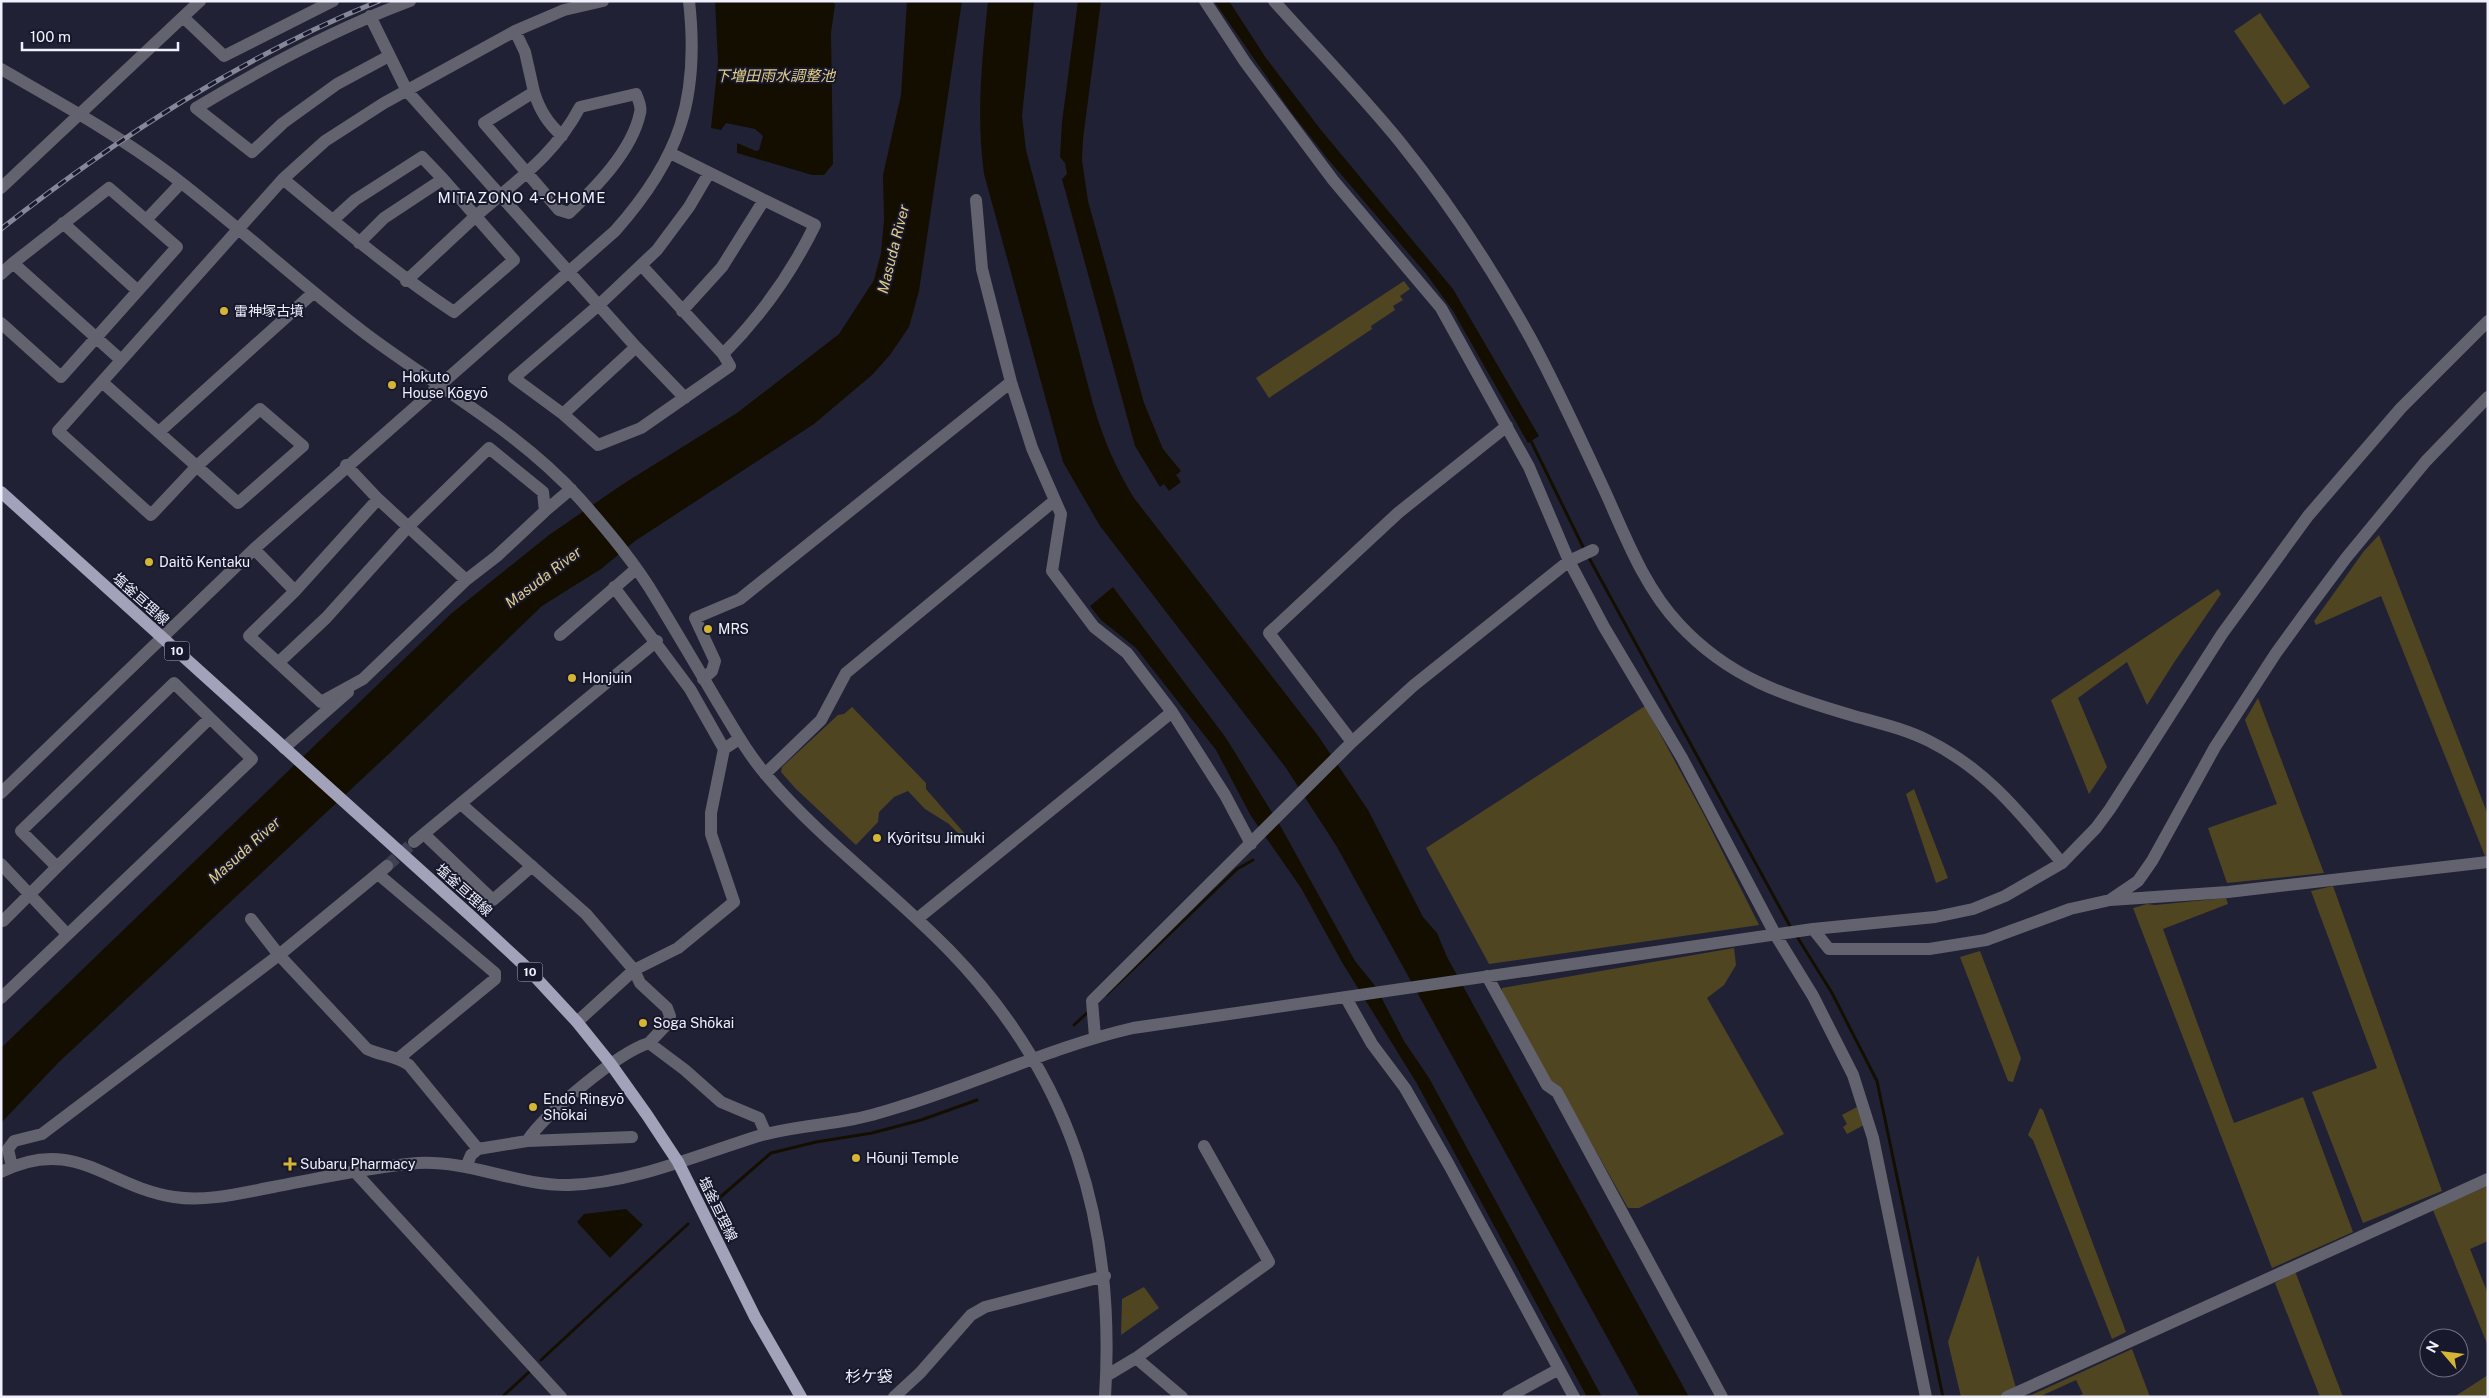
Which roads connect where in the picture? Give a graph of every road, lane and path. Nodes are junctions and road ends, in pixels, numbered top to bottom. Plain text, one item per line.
1 (200, 1) edge
2 (333, 1) edge
3 (410, 1) edge
4 (603, 1) edge
5 (689, 1) edge
6 (1205, 1) edge
7 (1274, 1) edge
8 (319, 4) edge
9 (563, 6) edge
10 (370, 16) junction
11 (183, 17) junction
12 (515, 31) junction
13 (390, 56) junction
14 (1, 69) edge
15 (407, 91) junction
16 (534, 92) junction
17 (80, 115) junction
18 (562, 136) junction
19 (670, 153) junction
20 (708, 173) junction
21 (526, 174) junction
22 (284, 179) junction
23 (443, 179) junction
24 (181, 183) junction
25 (1, 189) edge
26 (502, 195) junction
27 (764, 200) junction
28 (976, 200) dead end
29 (476, 216) junction
30 (146, 220) junction
31 (333, 220) junction
32 (63, 223) junction
33 (238, 230) junction
34 (359, 243) junction
35 (13, 264) junction
36 (642, 266) junction
37 (569, 270) junction
38 (1, 274) edge
39 (406, 280) junction
40 (138, 292) junction
41 (313, 293) junction
42 (600, 304) junction
43 (682, 311) junction
44 (2488, 320) edge
45 (1, 323) edge
46 (96, 338) junction
47 (636, 347) junction
48 (723, 354) junction
49 (121, 360) junction
50 (102, 382) junction
51 (1011, 382) junction
52 (438, 385) junction
53 (2488, 397) edge
54 (685, 398) junction
55 (563, 414) junction
56 (1507, 426) junction
57 (159, 432) junction
58 (346, 465) junction
59 (197, 466) junction
60 (1, 492) edge
61 (575, 494) junction
62 (378, 499) junction
63 (1054, 501) junction
64 (545, 511) junction
65 (408, 527) junction
66 (254, 548) junction
67 (1593, 550) dead end
68 (1572, 559) junction
69 (634, 564) junction
70 (466, 580) junction
71 (614, 586) junction
72 (295, 591) junction
73 (560, 634) dead end
74 (161, 637) junction
75 (657, 641) junction
76 (278, 663) junction
77 (363, 679) junction
78 (703, 679) junction
79 (1172, 712) junction
80 (210, 718) junction
81 (740, 739) junction
82 (1352, 742) junction
83 (724, 748) junction
84 (285, 749) junction
85 (765, 774) junction
86 (1, 793) edge
87 (461, 804) junction
88 (1252, 842) junction
89 (2488, 862) edge
90 (2062, 863) junction
91 (1, 864) edge
92 (532, 866) junction
93 (57, 867) junction
94 (2138, 881) junction
95 (30, 894) junction
96 (2120, 896) junction
97 (2152, 897) junction
98 (251, 919) dead end
99 (917, 919) junction
100 (2, 921) edge
101 (1808, 930) junction
102 (67, 934) junction
103 (1777, 934) junction
104 (279, 955) junction
105 (634, 970) junction
106 (1486, 976) junction
107 (1350, 997) junction
108 (1, 998) edge
109 (577, 1022) junction
110 (1095, 1037) junction
111 (649, 1044) junction
112 (399, 1058) junction
113 (1036, 1060) junction
114 (610, 1063) junction
115 (766, 1134) junction
116 (632, 1137) dead end
117 (527, 1142) junction
118 (1204, 1146) dead end
119 (478, 1149) junction
120 (678, 1162) junction
121 (466, 1167) junction
122 (7, 1169) edge
123 (355, 1172) junction
124 (2488, 1179) edge
125 (1105, 1276) junction
126 (1136, 1358) junction
127 (1559, 1368) junction
128 (1106, 1376) junction
129 (561, 1397) edge
130 (801, 1397) edge
131 (894, 1397) edge
132 (1105, 1397) edge
133 (1182, 1397) edge
134 (1508, 1397) edge
135 (1574, 1397) edge
136 (1722, 1397) edge
137 (1926, 1397) edge
138 (2007, 1397) edge

1 - 11 street
2 - 8 street
3 - 10 street
4 - 9 street
5 - 19 street
6 - 56 street
7 - 90 street
8 - 11 street
9 - 12 street
10 - 13 street
10 - 13 street
11 - 17 street
12 - 15 street
12 - 16 street
13 - 15 street
14 - 17 street
15 - 22 street
15 - 26 street
16 - 18 street
16 - 21 street
17 - 24 street
17 - 25 street
18 - 21 street
18 - 21 street
19 - 20 street
19 - 37 street
20 - 27 street
20 - 36 street
21 - 26 street
22 - 31 street
22 - 33 street
23 - 29 street
23 - 31 street
23 - 34 street
24 - 30 street
24 - 33 street
26 - 29 street
26 - 37 street
27 - 43 street
27 - 48 street
28 - 51 street
29 - 39 street
29 - 39 street
30 - 32 street
30 - 40 street
31 - 34 street
32 - 35 street
32 - 40 street
33 - 41 street
33 - 49 street
34 - 39 street
35 - 38 street
35 - 46 street
36 - 42 street
36 - 43 street
37 - 42 street
37 - 52 street
40 - 46 street
41 - 52 street
41 - 57 street
42 - 47 street
42 - 55 street
43 - 48 street
44 - 90 street
45 - 46 street
46 - 49 street
47 - 54 street
47 - 55 street
48 - 54 street
49 - 50 street
50 - 57 street
50 - 59 street
51 - 63 street
51 - 78 street
52 - 58 street
52 - 61 street
53 - 94 street
54 - 55 street
56 - 68 street
56 - 82 street
57 - 59 street
58 - 62 street
58 - 66 street
59 - 59 street
60 - 74 main road, 塩釜亘理線 / 10
61 - 64 street
61 - 69 street
62 - 65 street
62 - 72 street
63 - 79 street
63 - 85 street
64 - 65 street
64 - 70 street
65 - 70 street
65 - 76 street
66 - 72 street
66 - 74 street
67 - 68 street
68 - 82 street
68 - 103 street
69 - 71 street
69 - 78 street
70 - 77 street
71 - 73 street
71 - 75 street
72 - 76 street
74 - 84 main road, 塩釜亘理線 / 10
74 - 86 street
75 - 83 street
75 - 87 street
76 - 77 street
77 - 84 street
78 - 81 street
79 - 88 street
79 - 99 street
80 - 93 street
80 - 93 street
80 - 102 street
81 - 83 street
81 - 85 street
82 - 88 street
83 - 105 street
84 - 109 main road, 塩釜亘理線 / 10
85 - 99 street
87 - 92 street
87 - 92 street
88 - 110 street
89 - 97 street
90 - 101 street
91 - 95 street
92 - 105 street
93 - 95 street
94 - 96 street
94 - 97 street
95 - 100 street
95 - 102 street
96 - 97 street
96 - 101 street
98 - 104 street
99 - 113 street
101 - 103 street
102 - 108 street
103 - 106 street
103 - 137 street
104 - 112 street
104 - 112 street
104 - 122 street
105 - 109 street
105 - 111 street
106 - 107 street
106 - 136 street
107 - 110 street
107 - 127 street
109 - 114 main road, 塩釜亘理線 / 10
110 - 113 street
111 - 114 street
111 - 115 street
112 - 119 street
113 - 115 street
113 - 125 street
114 - 117 street
114 - 120 main road, 塩釜亘理線 / 10
115 - 120 street
116 - 117 street
117 - 119 street
118 - 126 street
119 - 121 street
120 - 121 street
120 - 130 main road, 塩釜亘理線 / 10
121 - 123 street
122 - 123 street
123 - 129 street
124 - 138 street
125 - 128 street
125 - 131 street
126 - 128 street
126 - 133 street
127 - 134 street
127 - 135 street
128 - 132 street

